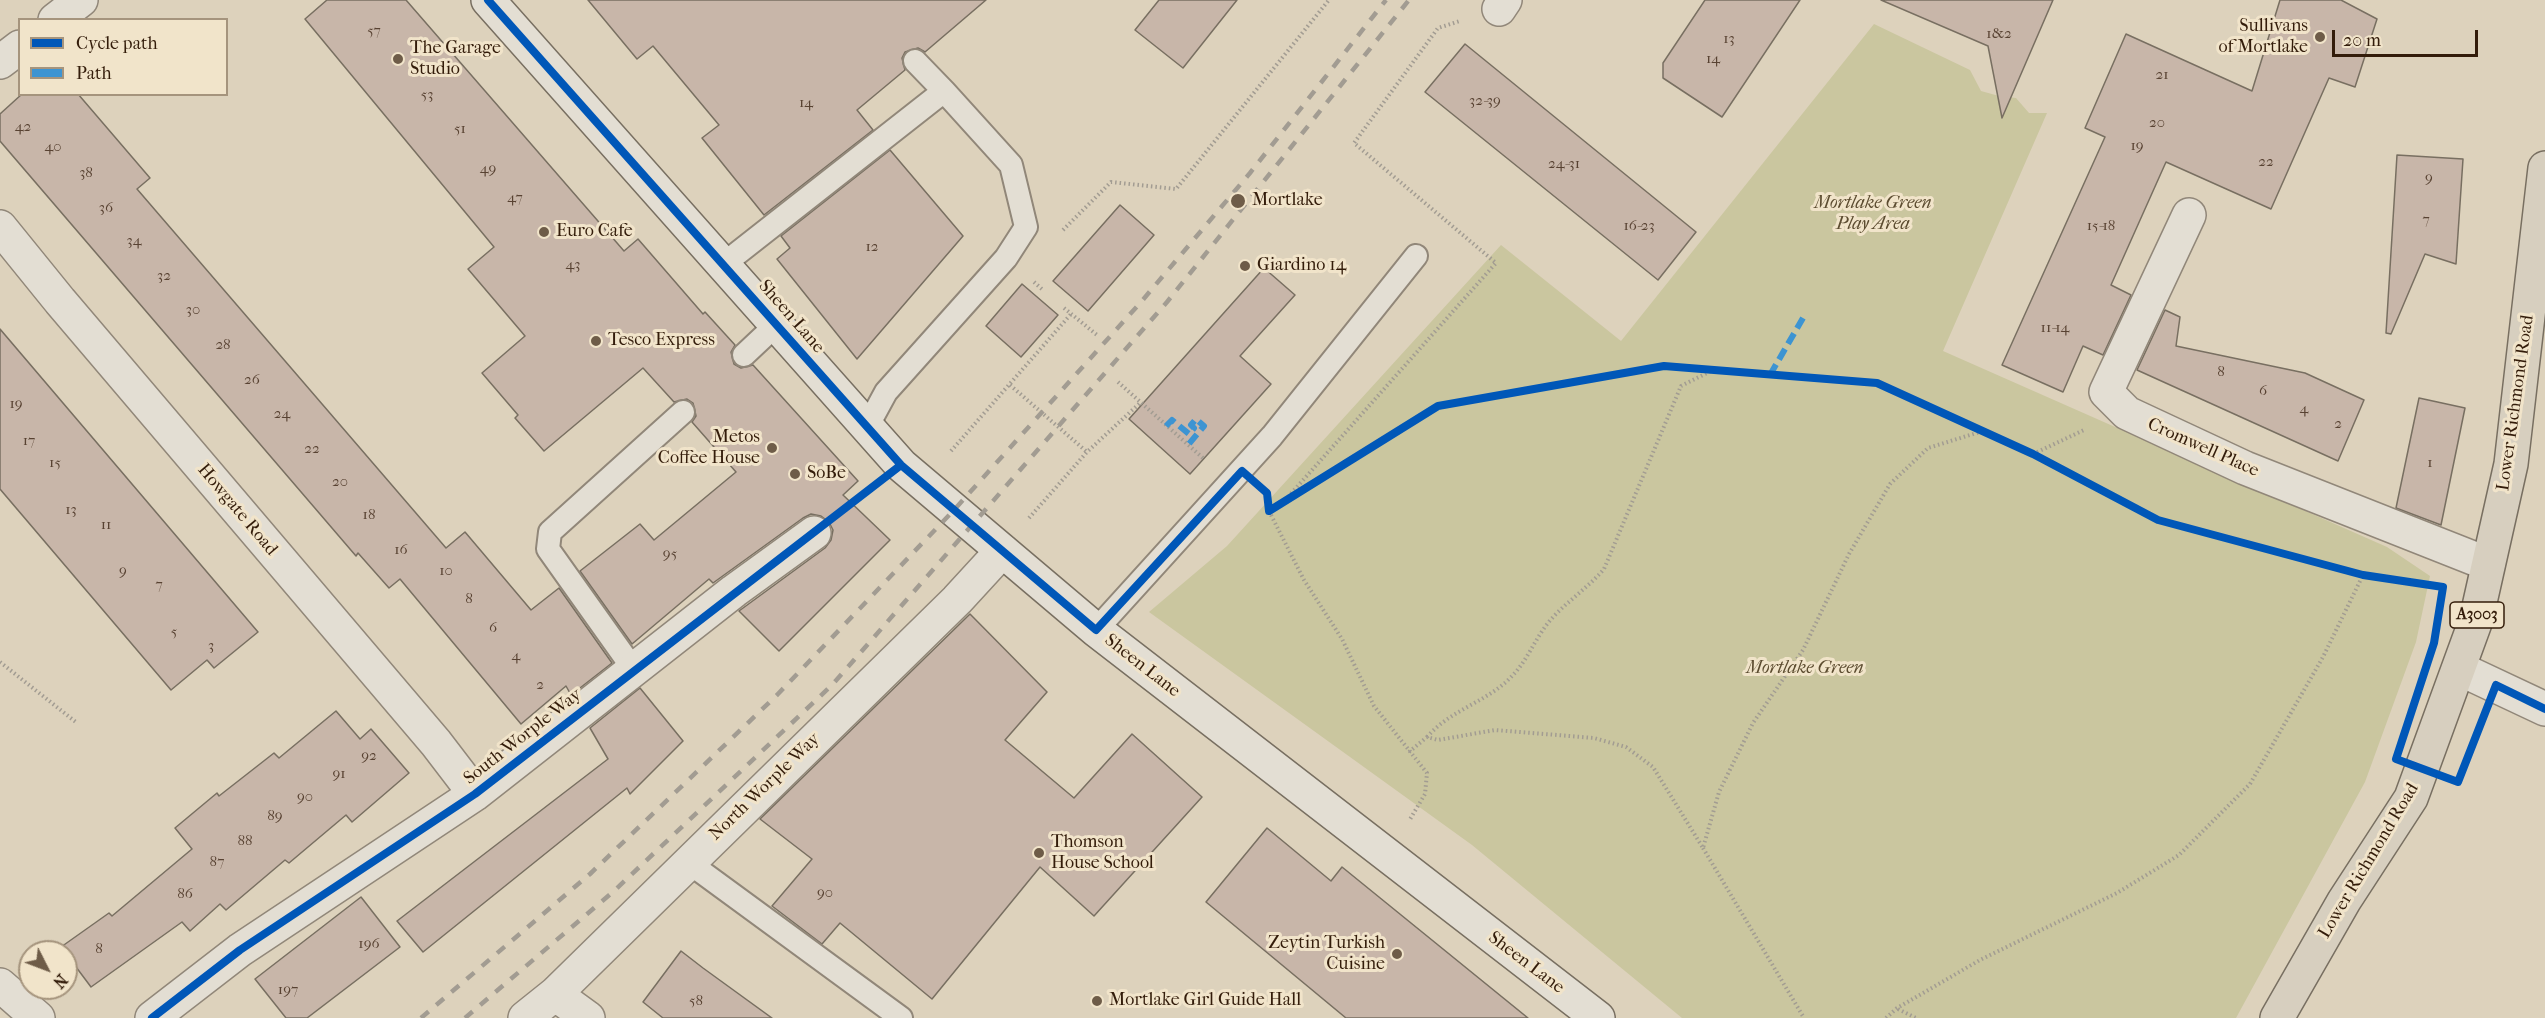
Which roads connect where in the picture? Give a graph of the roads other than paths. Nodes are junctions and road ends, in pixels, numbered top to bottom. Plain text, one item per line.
1 (81, 0) edge
2 (488, 0) edge
3 (58, 18) edge
4 (18, 48) edge
5 (915, 61) dead end
6 (0, 62) edge
7 (944, 91) junction
8 (2545, 168) edge
9 (2189, 215) dead end
10 (0, 227) edge
11 (1416, 256) dead end
12 (724, 263) junction
13 (777, 324) junction
14 (744, 355) dead end
15 (683, 412) dead end
16 (867, 427) junction
17 (814, 532) dead end
18 (1002, 551) junction
19 (2488, 564) junction
20 (1096, 630) junction
21 (2460, 669) junction
22 (634, 670) junction
23 (2545, 709) edge
24 (475, 794) junction
25 (688, 862) junction
26 (0, 985) edge
27 (555, 994) junction
28 (38, 1018) edge
29 (152, 1018) edge
30 (525, 1018) edge
31 (588, 1018) edge
32 (901, 1018) edge
33 (1598, 1018) edge
34 (2277, 1018) edge

1 - 3 street
2 - 12 street, Sheen Lane
4 - 6 street
5 - 7 lane
7 - 12 lane
7 - 16 lane
8 - 19 main road, Lower Richmond Road / A3003
9 - 19 street, Cromwell Place
10 - 24 street, Howgate Road
11 - 20 lane
12 - 13 street, Sheen Lane
13 - 14 lane
13 - 16 street, Sheen Lane
15 - 22 lane
16 - 18 street, Sheen Lane
17 - 22 street, South Worple Way
18 - 20 street, Sheen Lane
18 - 25 street, North Worple Way
19 - 21 main road, Lower Richmond Road / A3003
20 - 33 street, Sheen Lane
21 - 23 street
21 - 34 main road, Lower Richmond Road / A3003
22 - 24 street, South Worple Way
24 - 29 street, South Worple Way
25 - 27 street, North Worple Way
25 - 32 lane
26 - 28 street
27 - 30 street, North Worple Way
27 - 31 street

